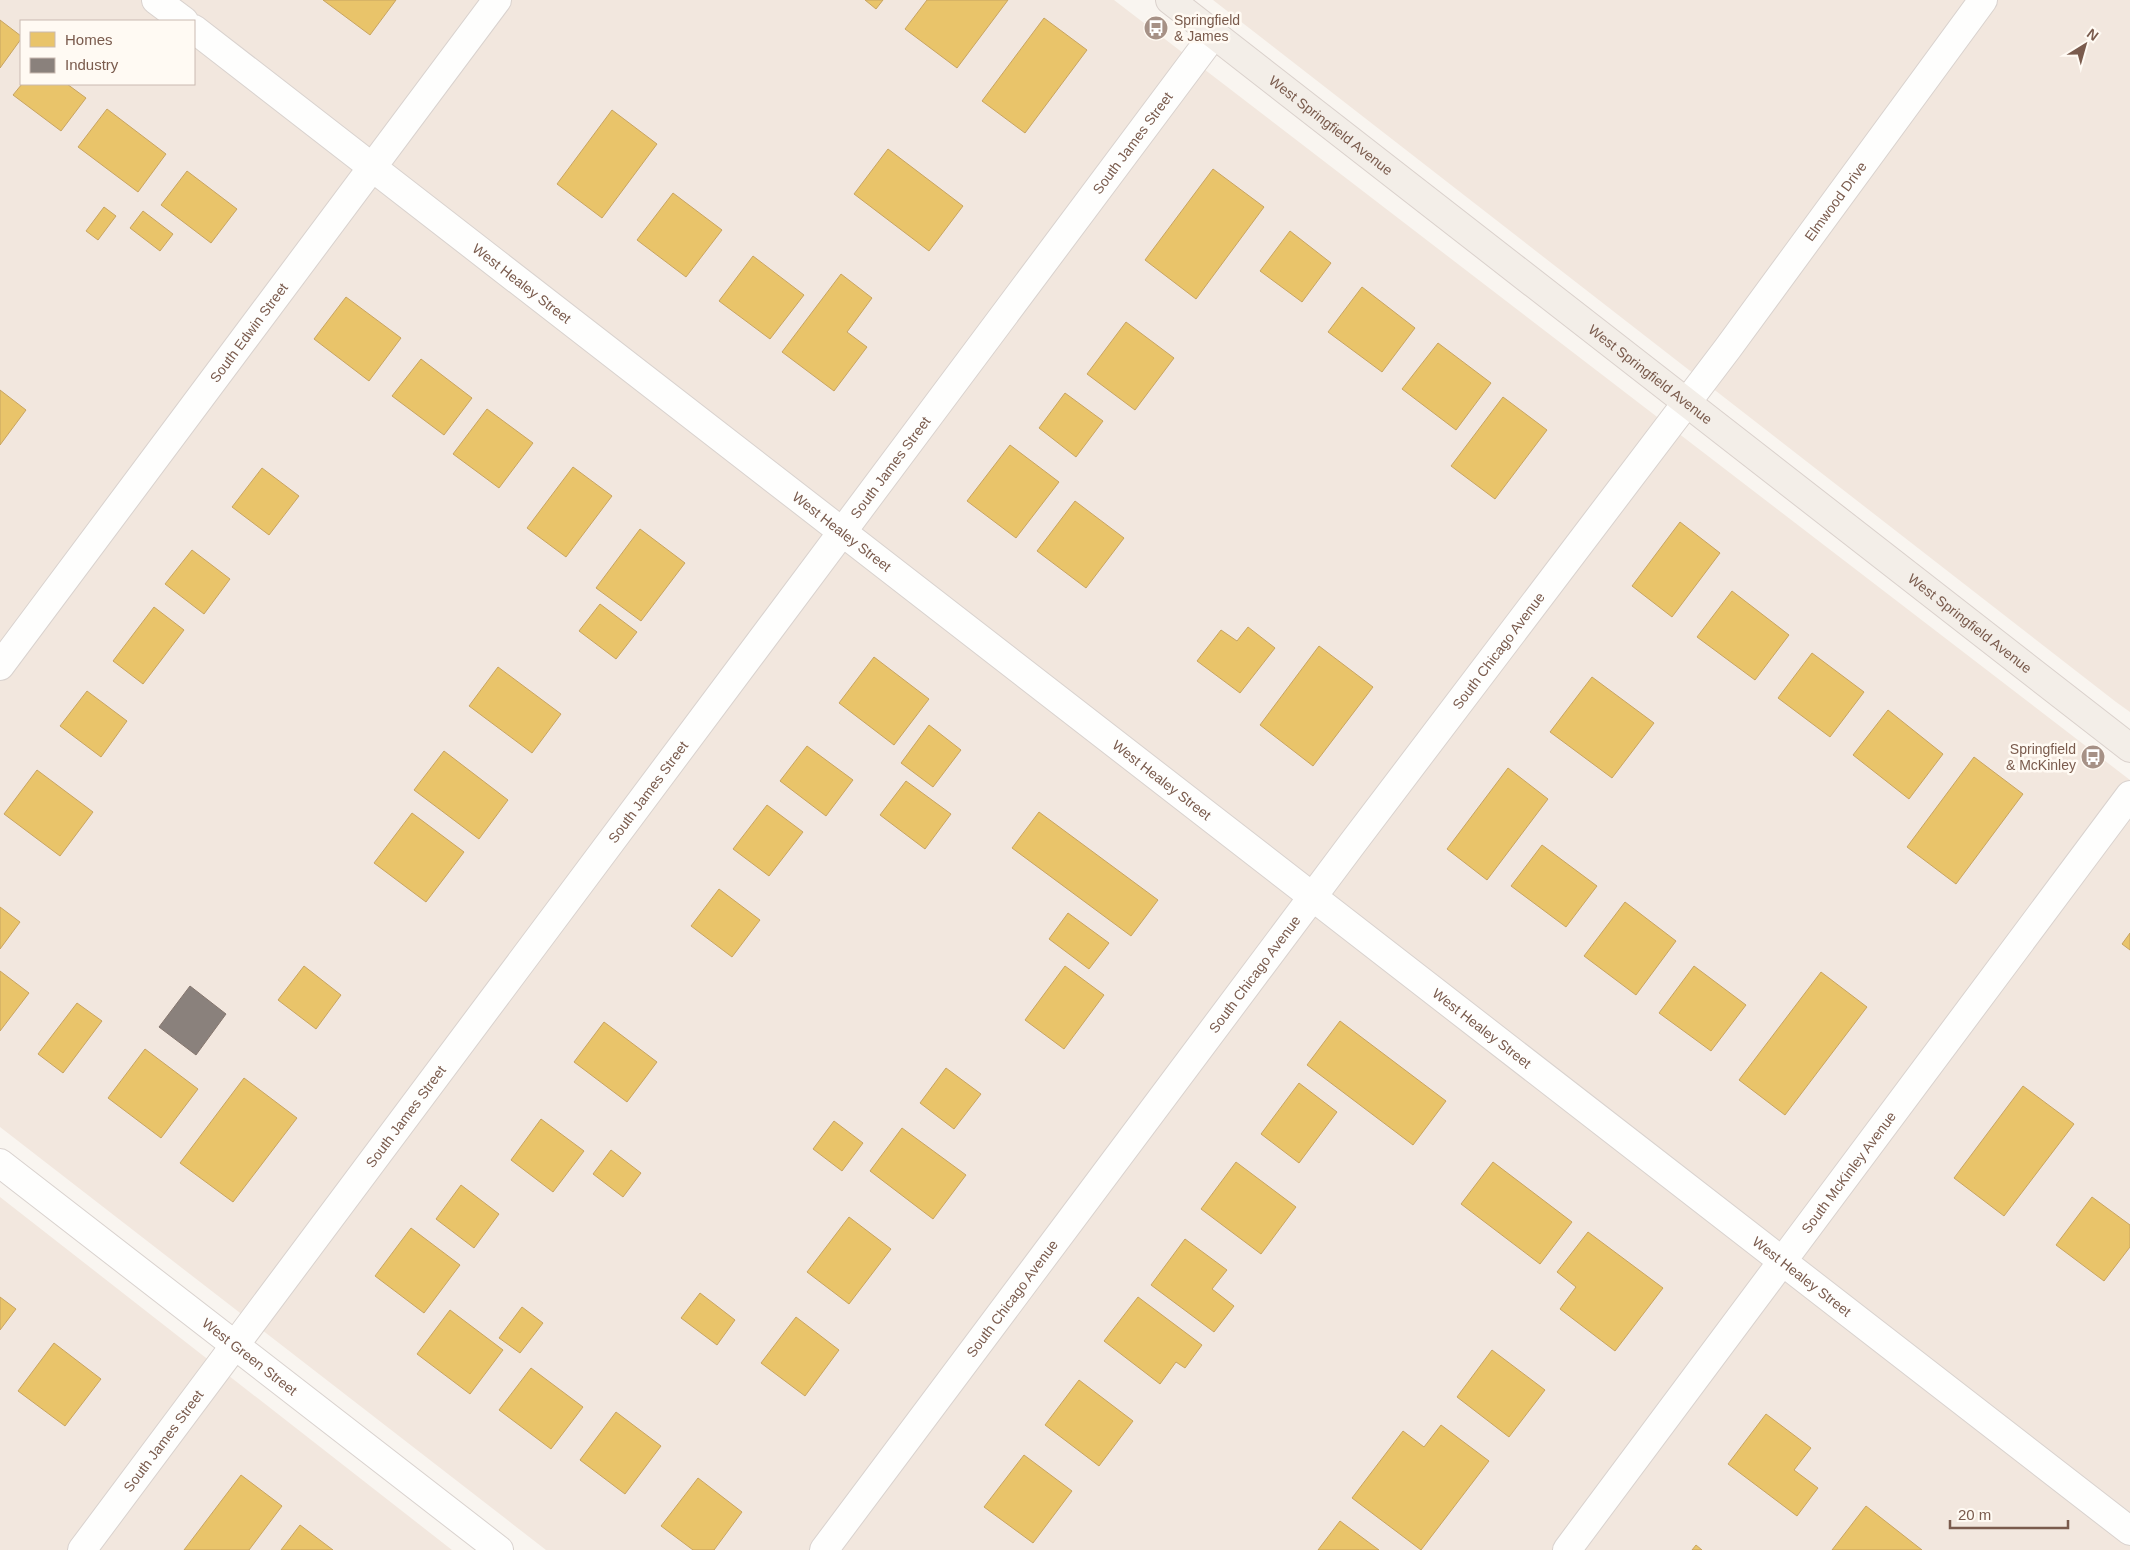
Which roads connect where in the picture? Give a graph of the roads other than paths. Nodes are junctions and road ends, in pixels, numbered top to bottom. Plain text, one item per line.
1 (156, 0) edge
2 (497, 0) edge
3 (1170, 0) edge
4 (1983, 0) edge
5 (183, 20) edge
6 (195, 30) edge
7 (1214, 34) junction
8 (373, 167) junction
9 (1687, 401) junction
10 (843, 531) junction
11 (0, 666) edge
12 (2130, 748) edge
13 (2130, 795) edge
14 (1314, 896) junction
15 (0, 1163) edge
16 (1784, 1261) junction
17 (235, 1346) junction
18 (2130, 1531) edge
19 (82, 1550) edge
20 (500, 1550) edge
21 (824, 1550) edge
22 (1567, 1550) edge

1 - 5 street
2 - 8 street, South Edwin Street
3 - 7 main road, West Springfield Avenue
4 - 9 street, Elmwood Drive
6 - 8 street, West Healey Street
7 - 9 main road, West Springfield Avenue
7 - 10 street, South James Street
8 - 10 street, West Healey Street
8 - 11 street, South Edwin Street
9 - 12 main road, West Springfield Avenue
9 - 14 street, South Chicago Avenue
10 - 14 street, West Healey Street
10 - 17 street, South James Street
13 - 16 street, South McKinley Avenue
14 - 16 street, West Healey Street
14 - 21 street, South Chicago Avenue
15 - 17 street, West Green Street
16 - 18 street, West Healey Street
16 - 22 street, South McKinley Avenue
17 - 19 street, South James Street
17 - 20 street, West Green Street

